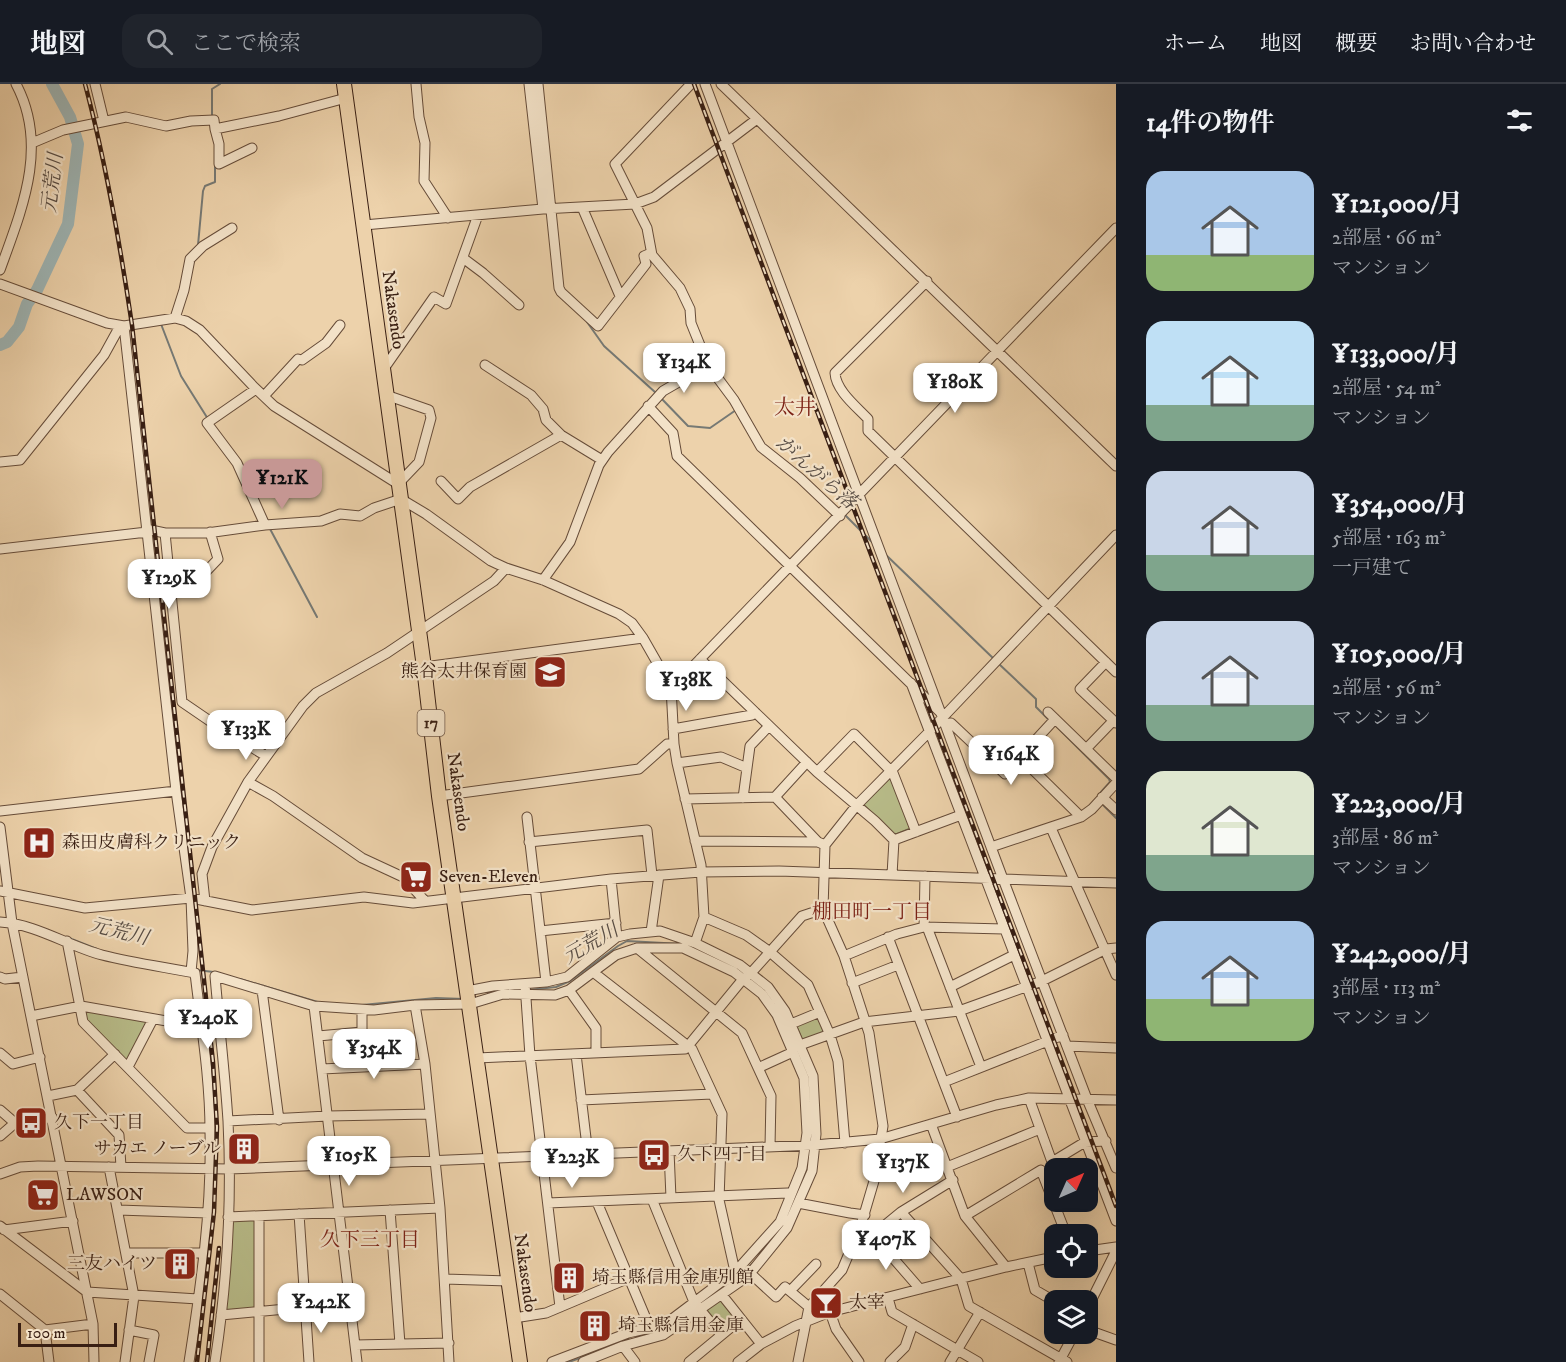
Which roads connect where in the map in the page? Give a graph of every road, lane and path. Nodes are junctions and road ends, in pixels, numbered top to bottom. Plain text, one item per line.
1 (16, 84) edge
2 (344, 84) edge
3 (416, 84) edge
4 (529, 84) edge
5 (538, 84) edge
6 (705, 84) edge
7 (721, 84) edge
8 (97, 86) edge
9 (687, 86) edge
10 (346, 98) junction
11 (757, 119) junction
12 (104, 121) junction
13 (215, 129) junction
14 (728, 142) junction
15 (32, 143) junction
16 (252, 148) dead end
17 (635, 204) junction
18 (582, 207) junction
19 (547, 209) junction
20 (478, 215) junction
21 (448, 218) junction
22 (364, 225) junction
23 (232, 228) dead end
24 (1116, 228) edge
25 (651, 253) junction
26 (463, 258) junction
27 (0, 270) edge
28 (927, 281) junction
29 (0, 284) edge
30 (620, 296) junction
31 (519, 305) dead end
32 (175, 318) junction
33 (340, 325) dead end
34 (122, 326) junction
35 (997, 351) junction
36 (485, 365) dead end
37 (708, 365) junction
38 (383, 370) junction
39 (256, 389) junction
40 (386, 395) junction
41 (264, 396) junction
42 (648, 406) junction
43 (561, 435) junction
44 (894, 458) junction
45 (603, 460) junction
46 (0, 462) edge
47 (1116, 466) edge
48 (441, 481) dead end
49 (398, 484) junction
50 (859, 495) junction
51 (401, 499) junction
52 (840, 516) junction
53 (265, 525) junction
54 (147, 530) junction
55 (210, 532) junction
56 (165, 533) junction
57 (1116, 535) edge
58 (0, 549) edge
59 (790, 567) junction
60 (506, 568) junction
61 (543, 580) junction
62 (197, 581) dead end
63 (1048, 606) junction
64 (419, 631) junction
65 (643, 638) junction
66 (700, 659) junction
67 (1106, 662) junction
68 (424, 667) junction
69 (1116, 672) edge
70 (911, 683) junction
71 (670, 685) junction
72 (1048, 711) dead end
73 (754, 712) junction
74 (1055, 719) junction
75 (945, 720) junction
76 (1115, 722) edge
77 (769, 726) junction
78 (673, 729) junction
79 (929, 732) junction
80 (674, 744) junction
81 (1086, 749) junction
82 (266, 756) junction
83 (1020, 757) junction
84 (807, 762) junction
85 (677, 763) junction
86 (747, 768) junction
87 (890, 770) junction
88 (817, 772) junction
89 (1116, 778) edge
90 (248, 782) junction
91 (1116, 783) edge
92 (176, 791) junction
93 (439, 796) junction
94 (775, 797) junction
95 (1102, 797) junction
96 (743, 798) junction
97 (685, 799) junction
98 (856, 806) junction
99 (1116, 810) edge
100 (0, 811) edge
101 (961, 815) junction
102 (526, 817) dead end
103 (1081, 817) junction
104 (0, 827) edge
105 (1051, 828) junction
106 (916, 832) junction
107 (894, 840) junction
108 (695, 841) junction
109 (529, 842) junction
110 (822, 843) junction
111 (991, 847) junction
112 (701, 872) junction
113 (824, 873) junction
114 (655, 875) junction
115 (892, 875) junction
116 (925, 876) junction
117 (985, 878) junction
118 (610, 879) junction
119 (1003, 879) junction
120 (1075, 881) junction
121 (1116, 883) edge
122 (535, 888) junction
123 (4, 892) edge
124 (454, 897) junction
125 (191, 898) junction
126 (205, 901) junction
127 (425, 901) junction
128 (823, 909) junction
129 (704, 917) junction
130 (0, 922) edge
131 (12, 923) junction
132 (616, 923) junction
133 (926, 927) junction
134 (1004, 929) junction
135 (540, 932) junction
136 (651, 932) junction
137 (617, 937) junction
138 (888, 937) junction
139 (67, 941) junction
140 (695, 943) junction
141 (636, 948) junction
142 (1111, 948) edge
143 (770, 952) junction
144 (1014, 955) junction
145 (844, 956) junction
146 (898, 965) junction
147 (190, 968) junction
148 (593, 972) junction
149 (1116, 975) edge
150 (747, 976) junction
151 (0, 977) edge
152 (23, 977) junction
153 (1042, 981) junction
154 (546, 982) junction
155 (852, 983) junction
156 (525, 984) junction
157 (950, 987) junction
158 (1026, 988) junction
159 (262, 990) junction
160 (569, 990) junction
161 (525, 996) junction
162 (468, 998) junction
163 (415, 1005) junction
164 (81, 1006) junction
165 (314, 1006) junction
166 (362, 1010) junction
167 (717, 1011) junction
168 (959, 1011) junction
169 (819, 1012) junction
170 (918, 1015) junction
171 (31, 1016) junction
172 (153, 1019) junction
173 (864, 1022) junction
174 (791, 1024) junction
175 (201, 1027) junction
176 (830, 1035) junction
177 (1063, 1035) junction
178 (318, 1036) junction
179 (1047, 1042) junction
180 (688, 1046) junction
181 (1067, 1047) junction
182 (796, 1048) junction
183 (1116, 1048) edge
184 (0, 1053) edge
185 (596, 1053) junction
186 (115, 1054) junction
187 (576, 1054) junction
188 (530, 1056) junction
189 (40, 1057) junction
190 (477, 1058) junction
191 (425, 1064) junction
192 (128, 1067) junction
193 (981, 1067) junction
194 (758, 1068) junction
195 (322, 1069) junction
196 (944, 1082) junction
197 (77, 1090) junction
198 (712, 1094) junction
199 (48, 1096) junction
200 (1029, 1098) junction
201 (1068, 1098) junction
202 (1087, 1099) junction
203 (582, 1100) junction
204 (1116, 1100) edge
205 (0, 1110) edge
206 (430, 1114) junction
207 (328, 1116) junction
208 (52, 1117) junction
209 (957, 1117) junction
210 (279, 1120) junction
211 (228, 1121) junction
212 (15, 1123) junction
213 (931, 1124) junction
214 (210, 1128) junction
215 (1040, 1129) junction
216 (0, 1136) edge
217 (880, 1139) junction
218 (1106, 1141) junction
219 (1085, 1142) junction
220 (845, 1143) junction
221 (810, 1145) junction
222 (770, 1147) junction
223 (721, 1149) junction
224 (669, 1151) junction
225 (1113, 1152) edge
226 (588, 1155) junction
227 (542, 1156) junction
228 (491, 1158) junction
229 (1051, 1158) edge
230 (1059, 1158) edge
231 (434, 1161) junction
232 (333, 1165) junction
233 (62, 1166) junction
234 (109, 1167) junction
235 (121, 1167) junction
236 (947, 1167) junction
237 (1044, 1168) edge
238 (1116, 1168) edge
239 (210, 1169) junction
240 (229, 1169) junction
241 (1041, 1170) junction
242 (0, 1174) edge
243 (953, 1180) junction
244 (791, 1195) junction
245 (719, 1196) junction
246 (671, 1198) junction
247 (652, 1199) junction
248 (597, 1202) junction
249 (548, 1203) junction
250 (798, 1203) junction
251 (440, 1208) junction
252 (118, 1210) junction
253 (390, 1210) junction
254 (339, 1212) junction
255 (901, 1212) junction
256 (208, 1213) junction
257 (299, 1214) junction
258 (865, 1215) junction
259 (259, 1216) junction
260 (965, 1216) junction
261 (228, 1217) junction
262 (73, 1221) junction
263 (1116, 1221) edge
264 (1062, 1224) edge
265 (861, 1225) junction
266 (2, 1230) edge
267 (873, 1235) junction
268 (1116, 1247) edge
269 (1098, 1250) edge
270 (1116, 1251) edge
271 (126, 1253) junction
272 (204, 1253) junction
273 (1044, 1259) edge
274 (1028, 1263) junction
275 (816, 1264) dead end
276 (1006, 1267) junction
277 (737, 1270) junction
278 (750, 1273) junction
279 (629, 1278) junction
280 (445, 1279) junction
281 (961, 1279) junction
282 (508, 1281) junction
283 (920, 1289) junction
284 (1096, 1290) edge
285 (790, 1291) junction
286 (87, 1292) junction
287 (722, 1295) junction
288 (1044, 1295) edge
289 (134, 1296) junction
290 (888, 1298) junction
291 (2, 1299) edge
292 (198, 1299) junction
293 (349, 1303) junction
294 (305, 1307) junction
295 (560, 1307) junction
296 (697, 1307) junction
297 (808, 1307) junction
298 (259, 1312) junction
299 (830, 1312) junction
300 (980, 1312) junction
301 (221, 1315) junction
302 (514, 1318) junction
303 (741, 1319) junction
304 (806, 1322) junction
305 (93, 1324) junction
306 (912, 1324) junction
307 (650, 1328) junction
308 (45, 1330) junction
309 (129, 1330) junction
310 (1098, 1334) edge
311 (721, 1335) junction
312 (1116, 1340) edge
313 (448, 1343) junction
314 (400, 1344) junction
315 (761, 1344) junction
316 (1070, 1344) edge
317 (355, 1345) junction
318 (623, 1346) junction
319 (958, 1350) junction
320 (98, 1361) edge
321 (1062, 1361) edge
322 (49, 1362) edge
323 (125, 1362) edge
324 (149, 1362) edge
325 (189, 1362) edge
326 (215, 1362) edge
327 (259, 1362) edge
328 (309, 1362) edge
329 (357, 1362) edge
330 (449, 1362) edge
331 (520, 1362) edge
332 (552, 1362) edge
333 (583, 1362) edge
334 (634, 1362) edge
335 (690, 1362) edge
336 (738, 1362) edge
337 (798, 1362) edge
338 (859, 1362) edge
339 (890, 1362) edge
340 (950, 1362) edge
341 (978, 1362) edge

1 - 15 street
2 - 10 highway, Nakasendo / 17
3 - 21 street
4 - 19 street
5 - 19 street
6 - 14 street
7 - 11 street
8 - 12 street
9 - 17 street
10 - 13 street
10 - 22 highway, Nakasendo / 17
11 - 14 street
11 - 28 street
12 - 13 street
12 - 15 street
13 - 16 street
14 - 17 street
14 - 50 street
15 - 27 street
17 - 18 street
17 - 25 street
18 - 19 street
18 - 30 street
19 - 20 street
19 - 30 street
20 - 21 street
20 - 26 street
21 - 22 street
22 - 38 highway, Nakasendo / 17
23 - 32 street
24 - 35 street
25 - 30 street
25 - 37 street
26 - 31 street
26 - 38 street
28 - 35 street
28 - 44 street
29 - 34 street
32 - 34 street
32 - 39 street
33 - 41 street
34 - 46 street
34 - 54 street
35 - 44 street
35 - 47 street
36 - 43 street
37 - 42 street
37 - 52 street
38 - 40 highway, Nakasendo / 17
39 - 41 street
39 - 53 street
40 - 49 highway, Nakasendo / 17
40 - 49 street
41 - 49 street
42 - 45 street
42 - 59 street
43 - 45 street
43 - 48 street
44 - 50 street
44 - 63 street
45 - 61 street
49 - 51 highway, Nakasendo / 17
50 - 52 street
50 - 75 street
51 - 53 street
51 - 60 street
51 - 64 highway, Nakasendo / 17
52 - 59 street
53 - 55 street
54 - 56 street
54 - 58 street
54 - 92 street
55 - 56 street
55 - 62 street
56 - 82 street
57 - 63 street
59 - 66 street
59 - 70 street
60 - 61 street
60 - 64 street
61 - 65 street
63 - 67 street
63 - 75 street
64 - 68 highway, Nakasendo / 17
64 - 82 street
65 - 68 street
65 - 71 street
66 - 71 street
66 - 73 street
67 - 69 street
67 - 76 street
68 - 93 highway, Nakasendo / 17
70 - 75 street
70 - 79 street
71 - 78 street
72 - 74 street
73 - 77 street
73 - 78 street
74 - 81 street
74 - 83 street
75 - 79 street
75 - 83 street
75 - 111 street
76 - 81 street
77 - 84 street
77 - 86 street
78 - 80 street
79 - 87 street
79 - 101 street
80 - 85 street
80 - 93 street
81 - 89 street
82 - 90 street
83 - 103 street
84 - 88 street
84 - 94 street
85 - 86 street
85 - 97 street
86 - 96 street
87 - 88 street
87 - 98 street
87 - 106 street
88 - 98 street
90 - 126 street
90 - 127 street
91 - 95 street
92 - 100 street
92 - 125 street
93 - 124 highway, Nakasendo / 17
94 - 96 street
94 - 110 street
95 - 99 street
95 - 103 street
96 - 97 street
97 - 108 street
98 - 107 street
98 - 110 street
101 - 106 street
101 - 117 street
102 - 109 street
103 - 105 street
104 - 123 street
105 - 111 street
105 - 120 street
106 - 107 street
107 - 115 street
108 - 110 street
108 - 112 street
109 - 114 street
109 - 122 street
110 - 113 street
111 - 119 street
112 - 113 street
112 - 114 street
112 - 129 street
113 - 115 street
113 - 128 street
114 - 118 street
114 - 136 street
115 - 116 street
116 - 117 street
116 - 133 street
117 - 119 street
117 - 134 street
118 - 122 street
118 - 132 street
119 - 120 street
119 - 153 street
120 - 121 street
120 - 142 street
122 - 124 street
122 - 135 street
123 - 125 street
123 - 131 street
124 - 127 street
124 - 162 highway, Nakasendo / 17
125 - 126 street
125 - 147 street
126 - 127 street
128 - 143 street
128 - 145 street
129 - 140 street
129 - 143 street
130 - 131 street
131 - 139 street
131 - 152 street
132 - 135 street
132 - 137 street
133 - 134 street
133 - 138 street
133 - 157 street
134 - 144 street
135 - 154 street
136 - 137 street
136 - 140 street
137 - 154 street
138 - 145 street
138 - 146 street
139 - 147 street
139 - 164 street
140 - 150 street
141 - 148 street
141 - 150 street
141 - 167 street
142 - 149 street
142 - 153 street
143 - 150 street
143 - 169 street
144 - 157 street
144 - 158 street
145 - 155 street
146 - 155 street
146 - 170 street
147 - 175 street
148 - 160 street
148 - 180 street
150 - 167 street
150 - 174 street
150 - 182 street
151 - 152 street
152 - 171 street
153 - 158 street
153 - 177 street
154 - 156 street
155 - 173 street
156 - 161 street
156 - 162 street
157 - 168 street
158 - 168 street
158 - 179 street
159 - 165 street
159 - 210 street
159 - 211 street
160 - 161 street
160 - 185 street
161 - 162 street
161 - 188 street
162 - 163 street
162 - 190 highway, Nakasendo / 17
163 - 166 street
163 - 191 street
164 - 171 street
164 - 172 street
164 - 186 street
165 - 166 street
165 - 178 street
166 - 178 street
167 - 180 street
167 - 194 street
168 - 170 street
168 - 193 street
169 - 174 street
169 - 176 street
170 - 173 street
170 - 196 street
171 - 189 street
172 - 175 street
172 - 192 street
173 - 176 street
173 - 217 street
174 - 182 street
175 - 214 street
176 - 182 street
176 - 220 street
177 - 179 street
177 - 181 street
178 - 195 street
179 - 193 street
179 - 201 street
180 - 185 street
180 - 198 street
181 - 183 street
181 - 202 street
182 - 194 street
182 - 221 street
184 - 189 street
185 - 187 street
186 - 192 street
186 - 197 street
187 - 188 street
187 - 203 street
188 - 190 street
188 - 227 street
189 - 199 street
190 - 228 highway, Nakasendo / 17
191 - 195 street
191 - 206 street
192 - 214 street
193 - 196 street
194 - 222 street
195 - 207 street
196 - 209 street
197 - 199 street
197 - 235 street
198 - 203 street
198 - 223 street
199 - 208 street
200 - 201 street
200 - 209 street
200 - 215 street
201 - 202 street
201 - 219 street
202 - 204 street
202 - 218 street
203 - 226 street
205 - 212 street
206 - 207 street
206 - 231 street
207 - 210 street
207 - 232 street
208 - 212 street
208 - 233 street
209 - 213 street
210 - 211 street
211 - 240 street
212 - 216 street
213 - 217 street
213 - 236 street
214 - 239 street
215 - 229 street
215 - 236 street
217 - 220 street
217 - 258 street
218 - 219 street
218 - 225 street
219 - 230 street
219 - 263 street
220 - 221 street
221 - 222 street
221 - 244 street
221 - 250 street
222 - 223 street
223 - 224 street
223 - 245 street
224 - 226 street
224 - 246 street
225 - 238 street
226 - 227 street
227 - 228 street
227 - 249 street
228 - 231 street
228 - 282 highway, Nakasendo / 17
231 - 232 street
231 - 251 street
232 - 240 street
232 - 254 street
233 - 234 street
233 - 242 street
233 - 262 street
234 - 235 street
234 - 252 street
235 - 239 street
236 - 243 street
237 - 241 street
239 - 240 street
239 - 256 street
240 - 261 street
241 - 260 street
241 - 264 street
243 - 255 street
243 - 260 street
244 - 245 street
244 - 277 street
245 - 246 street
245 - 277 street
246 - 247 street
247 - 248 street
247 - 296 street
248 - 249 street
248 - 279 street
249 - 295 street
250 - 258 street
250 - 278 street
251 - 253 street
251 - 280 street
252 - 256 street
252 - 271 street
253 - 254 street
253 - 314 street
254 - 257 street
254 - 293 street
255 - 267 street
255 - 281 street
256 - 272 street
257 - 259 street
257 - 294 street
258 - 265 street
259 - 261 street
259 - 298 street
260 - 276 street
261 - 301 street
262 - 266 street
262 - 286 street
265 - 267 street
265 - 297 street
266 - 286 street
267 - 283 street
268 - 269 street
270 - 284 street
271 - 272 street
271 - 289 street
272 - 292 street
273 - 274 street
274 - 276 street
274 - 288 street
275 - 285 street
276 - 281 street
277 - 296 street
278 - 285 street
278 - 287 street
279 - 295 street
279 - 307 street
280 - 282 street
280 - 313 street
281 - 283 street
281 - 300 street
282 - 302 highway, Nakasendo / 17
283 - 290 street
285 - 297 street
286 - 289 street
286 - 305 street
287 - 296 street
287 - 303 street
289 - 292 street
289 - 309 street
290 - 299 street
290 - 306 street
291 - 308 street
292 - 325 street
293 - 294 street
293 - 317 street
294 - 298 street
294 - 328 street
295 - 302 street
296 - 307 street
296 - 311 street
296 - 318 street
297 - 304 street
298 - 301 street
298 - 327 street
299 - 304 street
299 - 338 street
300 - 319 street
300 - 321 street
301 - 326 street
302 - 331 highway, Nakasendo / 17
303 - 311 street
303 - 315 street
304 - 315 street
304 - 337 street
305 - 308 street
305 - 320 street
306 - 319 street
306 - 339 street
307 - 332 street
308 - 322 street
309 - 323 street
309 - 324 street
310 - 312 street
311 - 335 street
313 - 314 street
313 - 330 street
314 - 317 street
315 - 336 street
316 - 321 street
317 - 329 street
318 - 333 street
318 - 334 street
319 - 340 street
319 - 341 street

